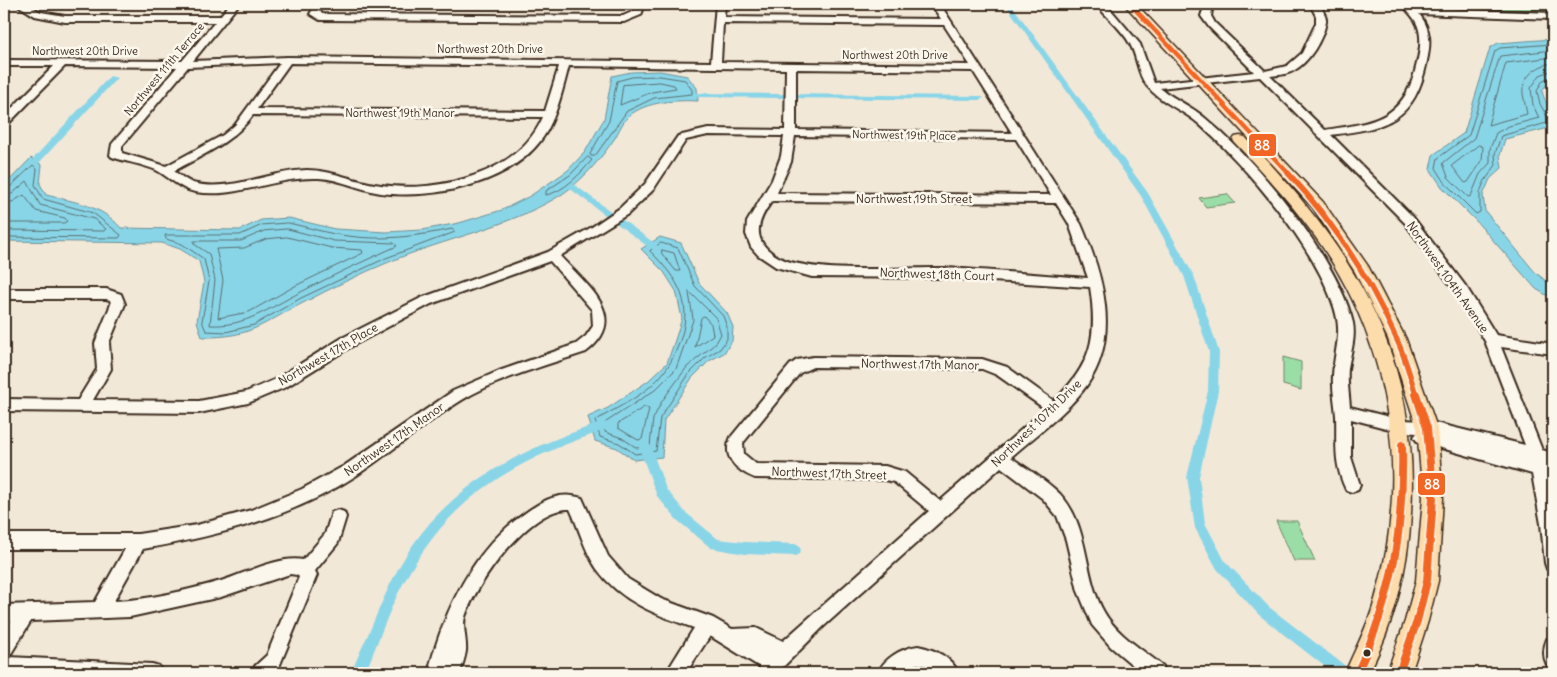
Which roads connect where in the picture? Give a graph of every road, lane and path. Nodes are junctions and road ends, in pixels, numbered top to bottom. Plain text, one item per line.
1 (21, 4) edge
2 (235, 4) edge
3 (320, 4) edge
4 (640, 4) edge
5 (720, 4) edge
6 (936, 4) edge
7 (1100, 4) edge
8 (1116, 4) edge
9 (1130, 4) edge
10 (1209, 4) edge
11 (1315, 4) edge
12 (1409, 8) edge
13 (1553, 16) edge
14 (222, 19) junction
15 (719, 20) junction
16 (947, 22) junction
17 (287, 60) junction
18 (565, 62) junction
19 (4, 63) edge
20 (62, 64) junction
21 (184, 64) junction
22 (716, 66) junction
23 (791, 67) junction
24 (976, 68) junction
25 (1262, 74) junction
26 (1194, 81) junction
27 (1152, 86) junction
28 (251, 112) junction
29 (435, 113) junction
30 (549, 114) junction
31 (4, 122) edge
32 (429, 124) dead end
33 (1324, 133) junction
34 (789, 134) junction
35 (1018, 136) junction
36 (166, 171) junction
37 (769, 197) junction
38 (1059, 199) junction
39 (552, 255) junction
40 (1095, 283) junction
41 (4, 294) edge
42 (1492, 340) junction
43 (1553, 349) edge
44 (83, 404) junction
45 (4, 405) edge
46 (1055, 409) junction
47 (1343, 411) junction
48 (1402, 426) junction
49 (1427, 434) junction
50 (1001, 458) junction
51 (1553, 459) edge
52 (739, 462) joint
53 (1542, 465) edge
54 (1352, 484) dead end
55 (940, 511) junction
56 (338, 517) dead end
57 (4, 541) edge
58 (138, 542) junction
59 (1553, 564) edge
60 (304, 571) junction
61 (100, 610) junction
62 (4, 613) edge
63 (26, 613) junction
64 (456, 620) junction
65 (707, 624) junction
66 (1553, 645) edge
67 (4, 650) edge
68 (1553, 659) edge
69 (775, 663) edge
70 (4, 666) edge
71 (1359, 670) edge
72 (152, 673) edge
73 (262, 673) edge
74 (437, 673) edge
75 (451, 673) edge
76 (675, 673) edge
77 (887, 673) edge
78 (949, 673) edge
79 (1156, 673) edge
80 (1399, 673) edge

1 - 14 street
2 - 14 street, Northwest 111th Terrace
3 - 4 street
5 - 15 street
6 - 16 street, Northwest 107th Drive
7 - 27 street
8 - 26 main road
9 - 26 main road
10 - 25 street, Northwest 104th Avenue
11 - 25 street
12 - 13 street
12 - 33 street
14 - 21 street, Northwest 111th Terrace
15 - 16 street
15 - 22 street
16 - 24 street, Northwest 107th Drive
17 - 18 street, Northwest 20th Drive
17 - 21 street, Northwest 20th Drive
17 - 28 street
18 - 22 street, Northwest 20th Drive
18 - 30 street
19 - 20 street, Northwest 20th Drive
20 - 21 street, Northwest 20th Drive
20 - 31 street
21 - 36 street, Northwest 111th Terrace
22 - 23 street, Northwest 20th Drive
23 - 24 street, Northwest 20th Drive
23 - 34 street
24 - 35 street, Northwest 107th Drive
25 - 26 street
25 - 33 street, Northwest 104th Avenue
26 - 27 street
26 - 48 main road
26 - 49 main road
27 - 47 street
28 - 29 street, Northwest 19th Manor
28 - 36 street
29 - 30 street, Northwest 19th Manor
29 - 32 street
30 - 36 street
33 - 42 street, Northwest 104th Avenue
34 - 35 street, Northwest 19th Place
34 - 37 street
34 - 39 street
35 - 38 street, Northwest 107th Drive
37 - 38 street, Northwest 19th Street
37 - 40 street, Northwest 18th Court
38 - 40 street, Northwest 107th Drive
39 - 44 street, Northwest 17th Place
39 - 58 street, Northwest 17th Manor
40 - 46 street, Northwest 107th Drive
41 - 44 street
42 - 43 street
42 - 53 street, Northwest 104th Avenue
44 - 45 street, Northwest 17th Place
46 - 50 street, Northwest 107th Drive
46 - 52 street, Northwest 17th Manor
47 - 48 street
47 - 54 street
48 - 49 street
48 - 71 main road
49 - 53 street
49 - 80 main road
50 - 55 street, Northwest 107th Drive
50 - 79 street
51 - 53 street
52 - 55 street, Northwest 17th Street
53 - 59 street, Northwest 104th Avenue
55 - 69 street, Northwest 107th Drive
56 - 60 street
57 - 58 street, Northwest 17th Manor
58 - 61 street
60 - 61 street
60 - 73 street
61 - 63 street
62 - 63 street
63 - 67 street
64 - 65 street
64 - 74 street
64 - 75 street
65 - 69 street
65 - 76 street
66 - 68 street
70 - 72 street
77 - 78 street

